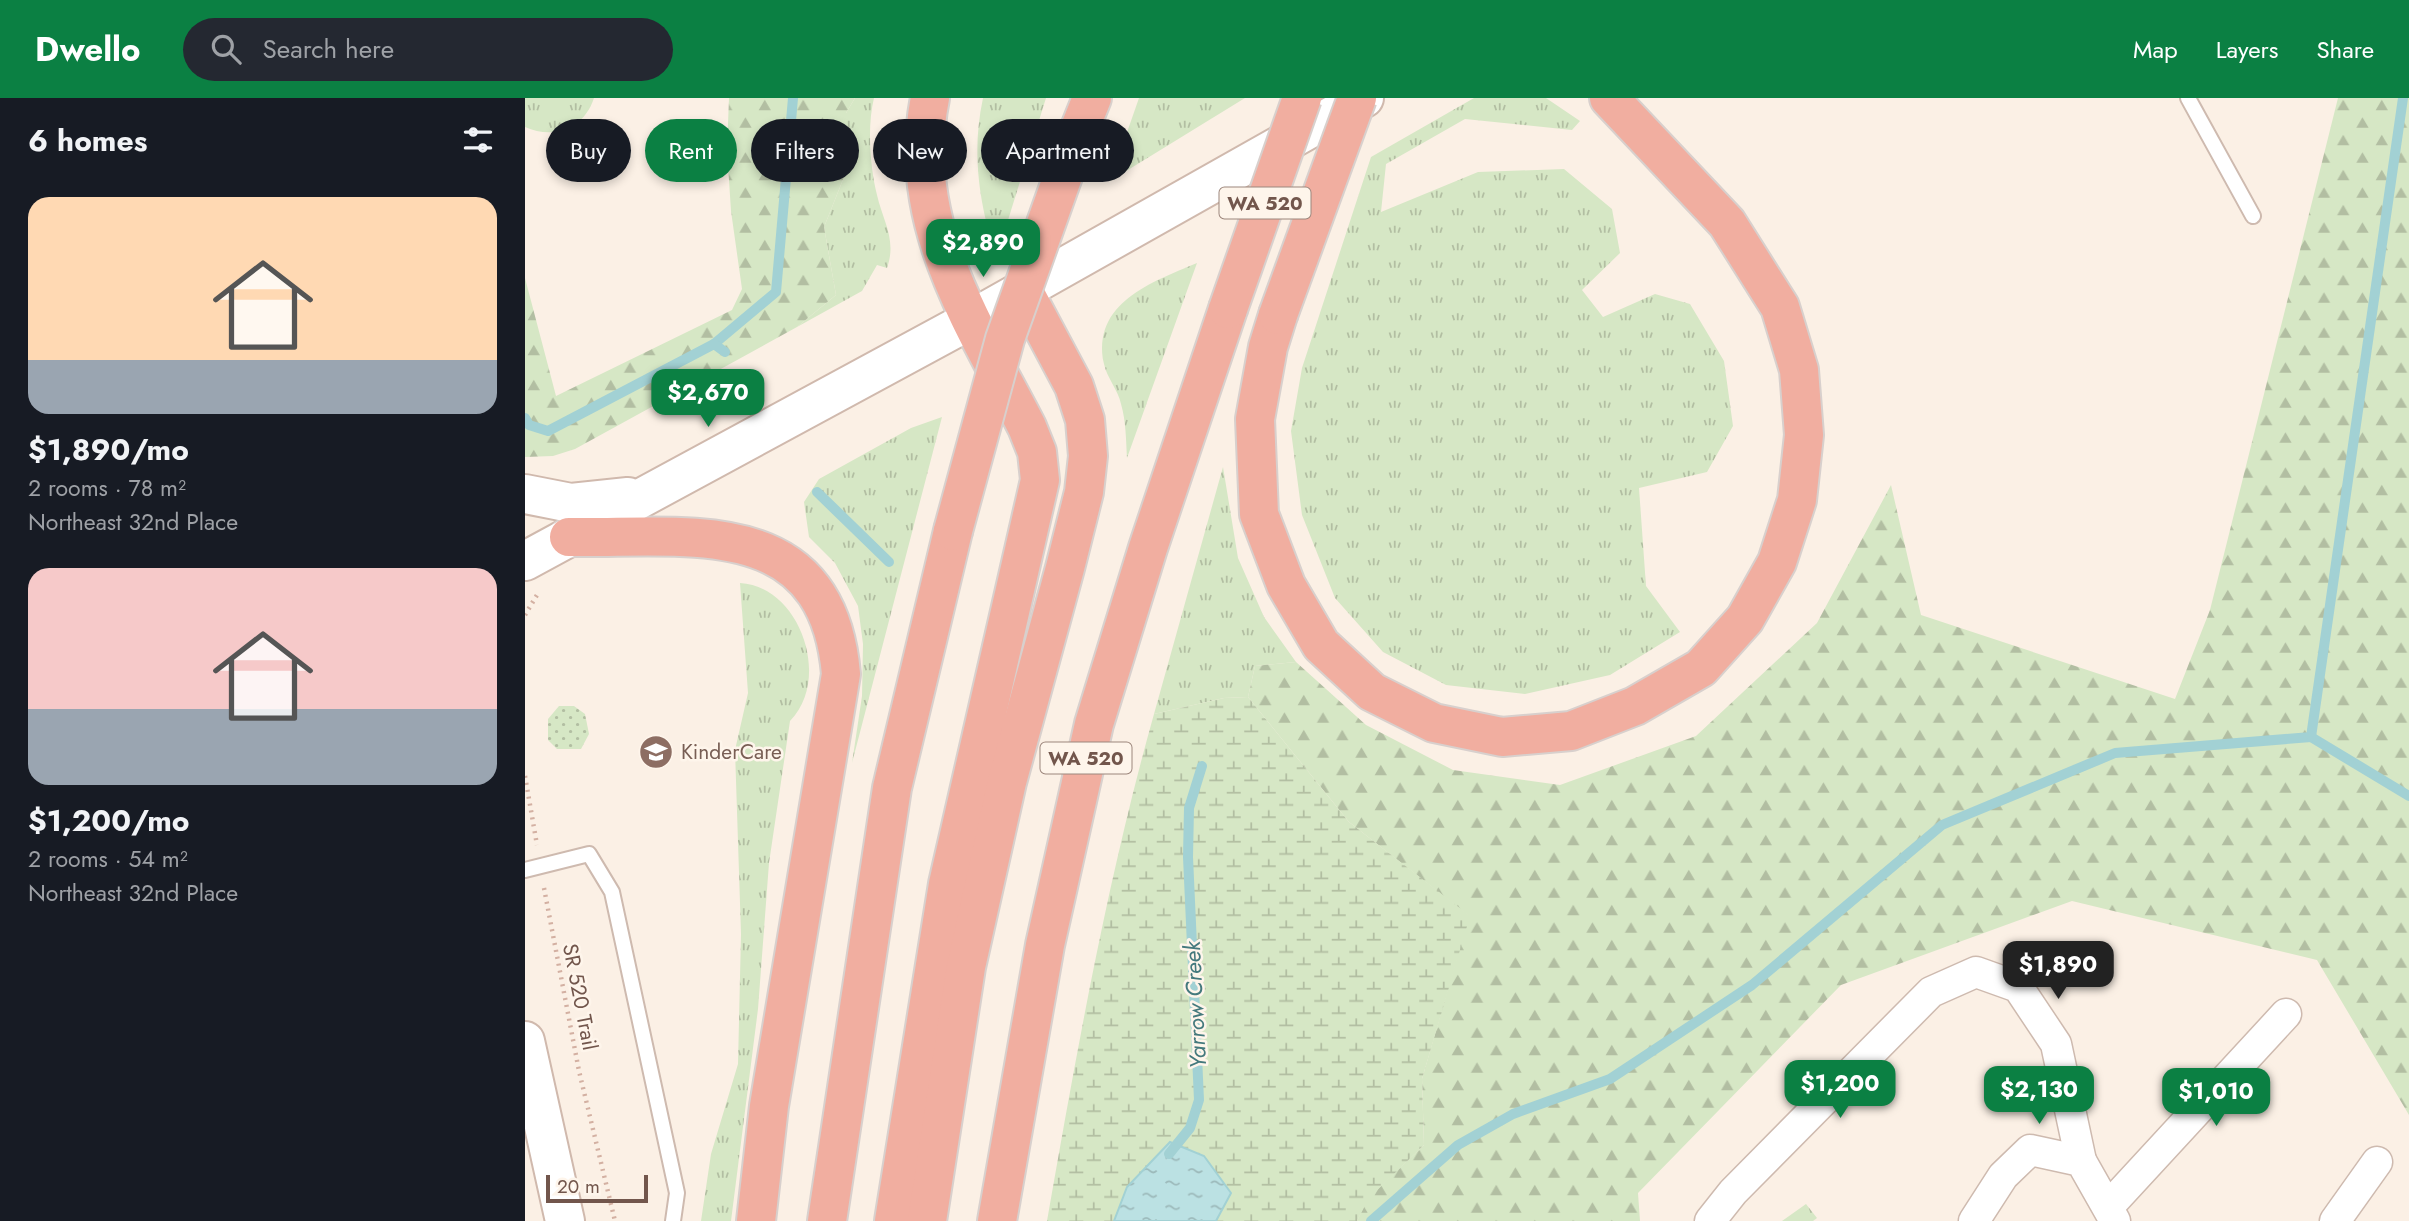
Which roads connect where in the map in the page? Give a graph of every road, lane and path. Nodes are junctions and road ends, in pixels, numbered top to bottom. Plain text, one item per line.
1 (929, 98) edge
2 (1302, 98) edge
3 (1357, 98) edge
4 (1364, 98) edge
5 (1609, 98) edge
6 (2188, 98) edge
7 (1086, 113) edge
8 (2253, 216) dead end
9 (1023, 290) junction
10 (972, 319) junction
11 (525, 494) edge
12 (651, 494) junction
13 (569, 537) junction
14 (525, 561) edge
15 (525, 776) edge
16 (541, 866) junction
17 (525, 870) edge
18 (2286, 1014) dead end
19 (525, 1041) edge
20 (2081, 1161) junction
21 (2378, 1161) dead end
22 (2111, 1214) edge
23 (565, 1221) edge
24 (615, 1221) edge
25 (673, 1221) edge
26 (756, 1221) edge
27 (827, 1221) edge
28 (894, 1221) edge
29 (927, 1221) edge
30 (997, 1221) edge
31 (1710, 1221) edge
32 (1974, 1221) edge
33 (2335, 1221) edge

1 - 10 highway
2 - 30 highway, WA 520, bridge
3 - 5 highway, bridge
4 - 9 main road
6 - 8 lane
7 - 27 highway, bridge
9 - 10 main road
9 - 29 highway
10 - 12 main road
10 - 28 highway
11 - 12 main road
12 - 13 main road
13 - 14 main road
13 - 26 highway
15 - 16 path, SR 520 Trail
16 - 17 lane
16 - 24 path, SR 520 Trail
16 - 25 lane
18 - 22 street
19 - 23 main road
20 - 22 street
20 - 31 street
20 - 32 street
21 - 33 street

